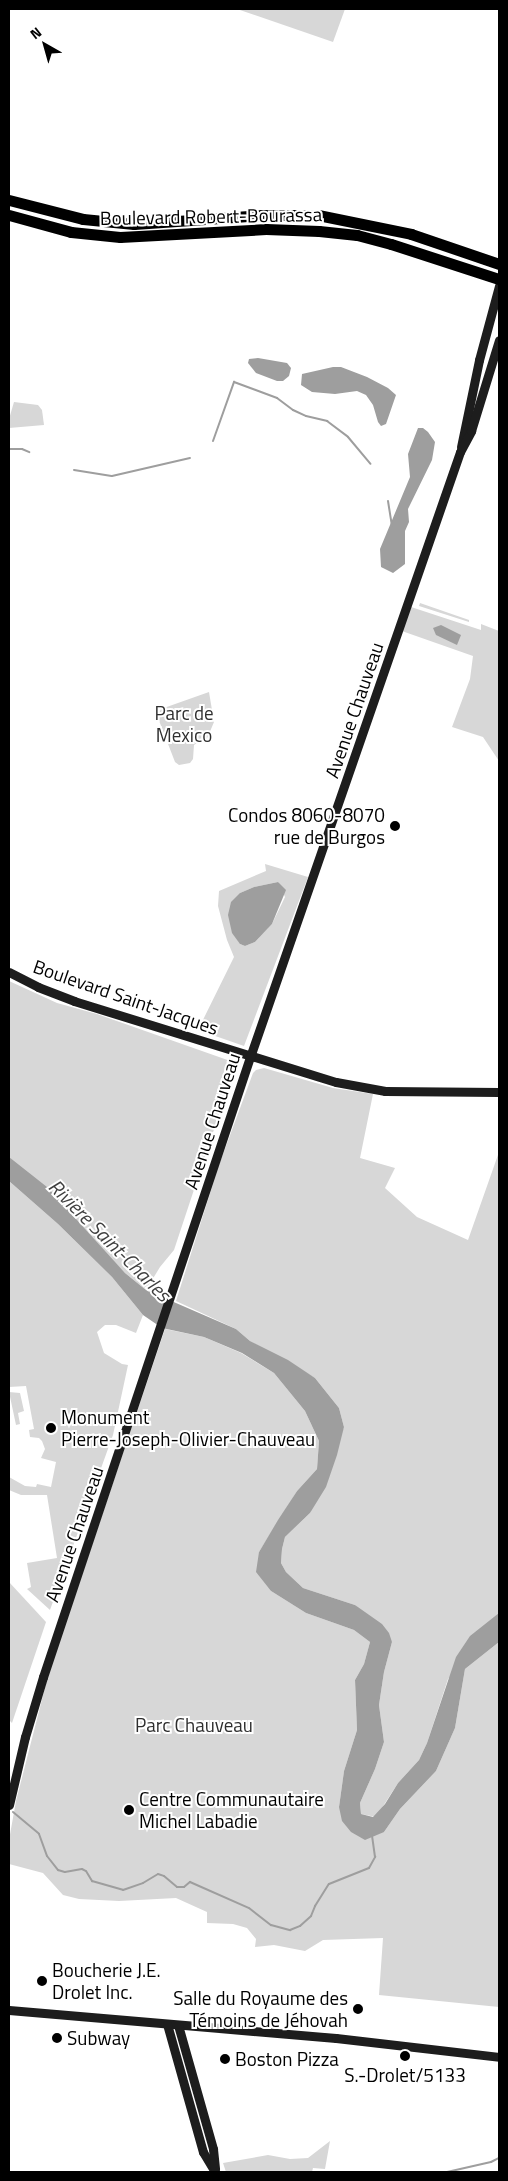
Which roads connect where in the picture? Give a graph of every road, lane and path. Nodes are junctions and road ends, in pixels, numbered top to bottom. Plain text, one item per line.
1 (9, 200) edge
2 (9, 215) edge
3 (499, 264) edge
4 (499, 279) edge
5 (499, 286) edge
6 (499, 340) edge
7 (460, 452) junction
8 (9, 972) edge
9 (250, 1057) junction
10 (499, 1092) edge
11 (9, 1805) edge
12 (9, 2010) edge
13 (167, 2024) junction
14 (178, 2025) junction
15 (499, 2057) edge
16 (215, 2172) edge

1 - 3 highway, Boulevard Robert-Bourassa
2 - 4 highway, Boulevard Robert-Bourassa
5 - 7 main road, Avenue Chauveau
6 - 7 main road, Avenue Chauveau
7 - 9 main road, Avenue Chauveau
8 - 9 main road, Boulevard Saint-Jacques
9 - 10 main road, Boulevard Saint-Jacques
9 - 11 main road, Avenue Chauveau
12 - 13 main road
13 - 14 main road
13 - 16 main road
14 - 15 main road
14 - 16 main road

